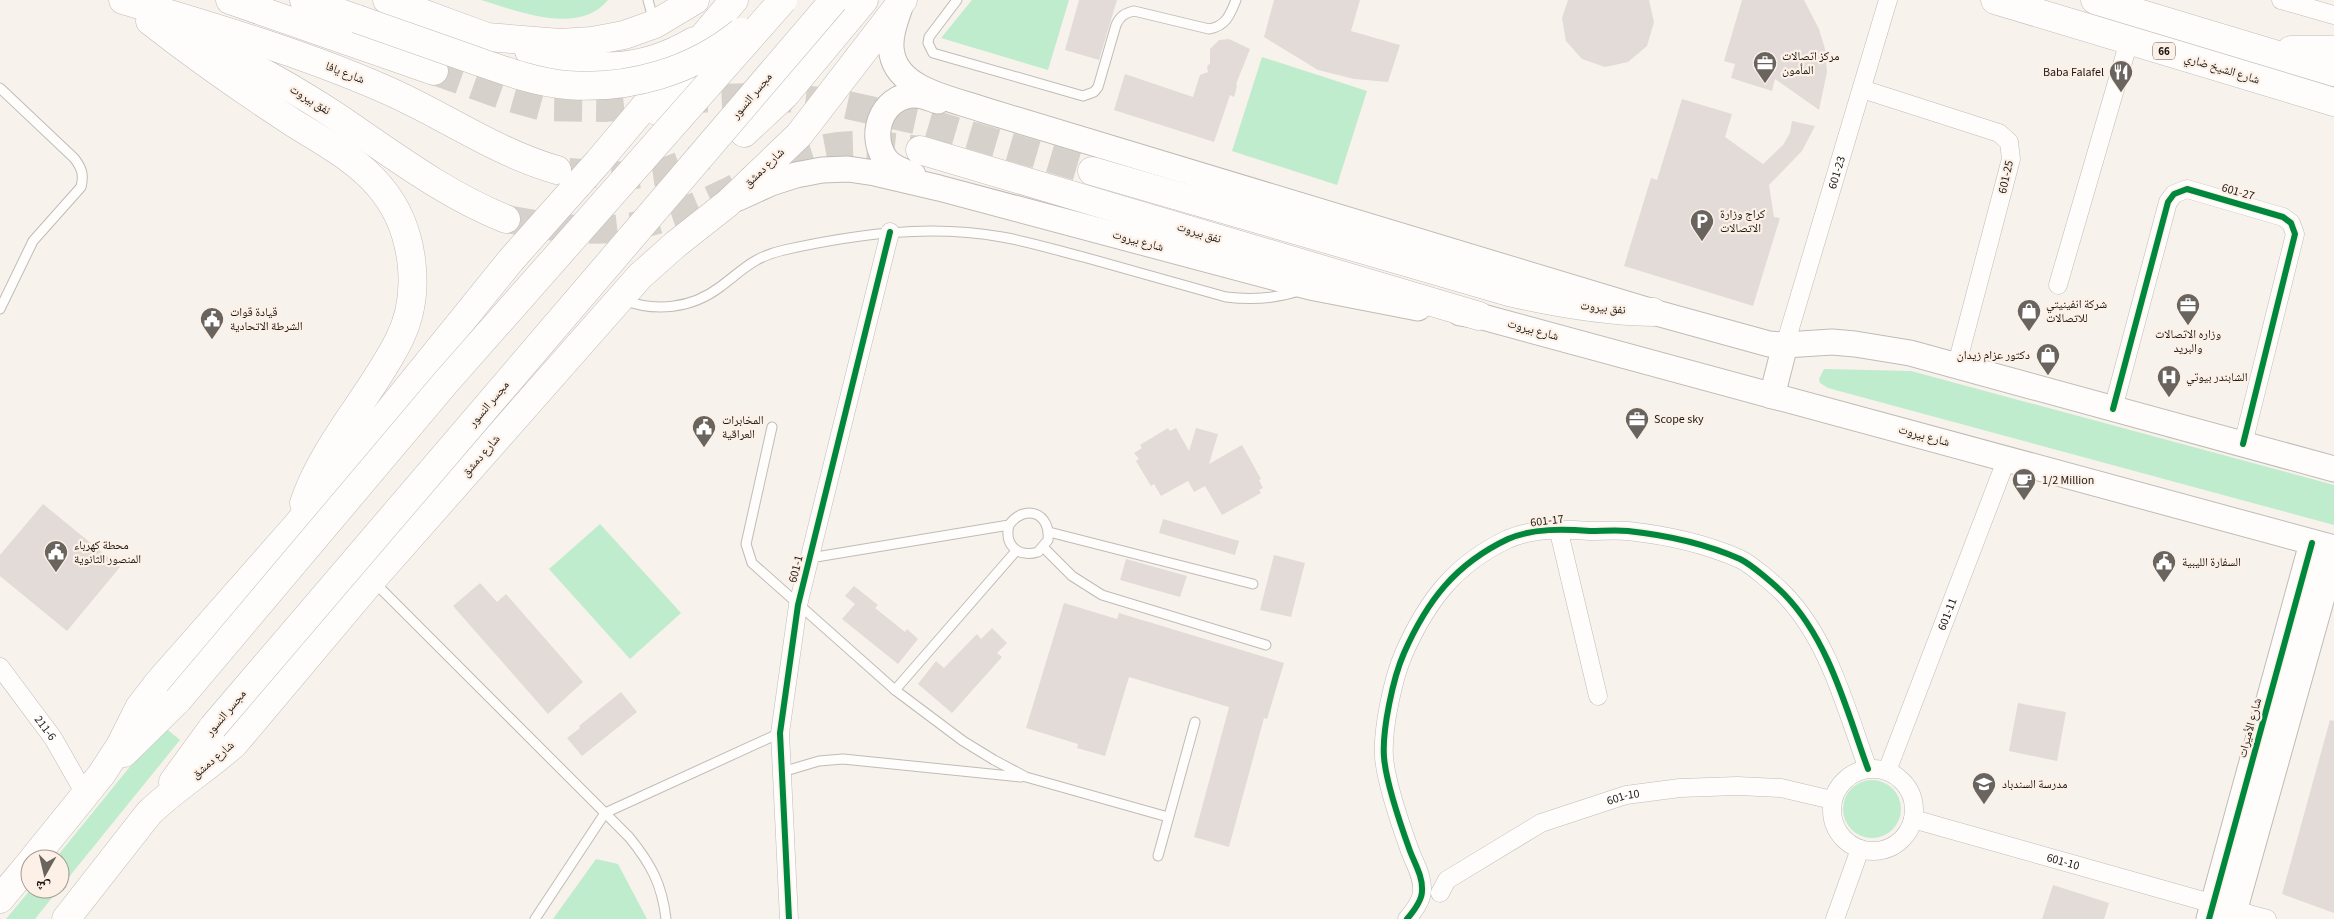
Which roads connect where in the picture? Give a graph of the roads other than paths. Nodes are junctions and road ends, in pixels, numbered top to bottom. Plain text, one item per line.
1 (103, 0) edge
2 (123, 0) edge
3 (230, 0) edge
4 (304, 0) edge
5 (387, 0) edge
6 (695, 0) edge
7 (734, 0) edge
8 (770, 0) edge
9 (782, 0) edge
10 (834, 0) edge
11 (864, 0) edge
12 (957, 0) edge
13 (1236, 0) edge
14 (1888, 0) edge
15 (1995, 0) edge
16 (2096, 0) edge
17 (2281, 0) edge
18 (902, 1) edge
19 (652, 12) edge
20 (2334, 15) edge
21 (150, 21) junction
22 (704, 35) junction
23 (487, 37) junction
24 (2129, 41) junction
25 (2251, 47) junction
26 (2334, 50) edge
27 (434, 71) tunnel mouth
28 (2334, 72) edge
29 (0, 88) edge
30 (1862, 89) junction
31 (2334, 102) edge
32 (984, 110) junction
33 (744, 133) dead end
34 (920, 150) tunnel mouth
35 (598, 162) junction
36 (557, 170) tunnel mouth
37 (1092, 171) tunnel mouth
38 (940, 188) junction
39 (728, 203) junction
40 (506, 219) tunnel mouth
41 (890, 232) junction
42 (2058, 285) dead end
43 (1310, 287) junction
44 (620, 299) junction
45 (0, 309) edge
46 (1652, 312) junction
47 (1479, 316) junction
48 (1785, 345) junction
49 (1958, 364) junction
50 (1772, 396) junction
51 (2113, 409) junction
52 (772, 427) dead end
53 (2244, 444) junction
54 (2008, 458) junction
55 (2334, 469) edge
56 (297, 525) junction
57 (1009, 525) junction
58 (1558, 528) junction
59 (1049, 532) junction
60 (2323, 545) edge
61 (1044, 548) junction
62 (1016, 551) junction
63 (2334, 554) edge
64 (810, 558) junction
65 (372, 580) junction
66 (1253, 584) dead end
67 (798, 605) junction
68 (1266, 645) dead end
69 (0, 667) edge
70 (895, 690) junction
71 (1598, 696) dead end
72 (1195, 722) dead end
73 (780, 733) junction
74 (1868, 769) junction
75 (1887, 771) junction
76 (782, 772) junction
77 (1026, 777) junction
78 (93, 785) junction
79 (1832, 800) junction
80 (605, 812) junction
81 (149, 813) junction
82 (1168, 817) junction
83 (1913, 819) junction
84 (41, 849) edge
85 (1860, 849) junction
86 (1158, 856) dead end
87 (20, 875) edge
88 (1440, 893) dead end
89 (0, 900) edge
90 (2222, 913) edge
91 (66, 919) edge
92 (535, 919) edge
93 (666, 919) edge
94 (789, 919) edge
95 (1407, 919) edge
96 (1835, 919) edge
97 (2267, 919) edge

1 - 21 main road, نفق بيروت
2 - 36 main road, شارع يافا
3 - 27 main road
4 - 9 main road, bridge
5 - 23 main road
6 - 19 main road
7 - 22 main road
8 - 35 main road
9 - 78 main road, bridge
10 - 81 main road, مجسر النسور, bridge
11 - 33 main road
12 - 13 lane
14 - 30 street, 601-23
15 - 24 main road, شارع الشيخ ضاري / 66
16 - 25 main road, 66
17 - 20 street
18 - 32 main road
18 - 39 main road, شارع دمشق
19 - 23 main road
21 - 40 main road, نفق بيروت
21 - 56 main road
22 - 23 main road
22 - 35 main road
24 - 31 main road, شارع الشيخ ضاري / 66
24 - 42 street
25 - 26 main road
25 - 28 main road, 66
29 - 45 lane
30 - 48 street, 601-23
30 - 49 street, 601-25
32 - 38 main road
32 - 46 main road
34 - 47 main road, نفق بيروت
35 - 56 main road
37 - 46 main road, نفق بيروت
38 - 39 main road, شارع بيروت
38 - 43 main road, شارع بيروت
39 - 44 main road, شارع دمشق
41 - 43 lane
41 - 44 lane
41 - 64 street, 601-1
43 - 47 main road, شارع بيروت
44 - 65 main road, شارع دمشق
46 - 48 main road
47 - 50 main road, شارع بيروت
48 - 49 main road
48 - 50 main road
49 - 51 main road
50 - 54 main road, شارع بيروت
51 - 53 main road
51 - 53 street, 601-27
52 - 67 lane
53 - 55 main road
54 - 60 main road, شارع بيروت
54 - 75 street, 601-11
56 - 78 main road
57 - 59 lane
57 - 62 lane
57 - 64 lane
58 - 71 street
58 - 74 street, 601-17
58 - 95 street, 601-17
59 - 61 lane
59 - 66 lane
60 - 90 main road, شارع الأميرات
61 - 62 lane
61 - 68 lane
62 - 70 lane
63 - 90 main road
64 - 67 street, 601-1
65 - 80 lane
65 - 81 main road, شارع دمشق
67 - 70 lane
67 - 73 street, 601-1
69 - 78 street, 211-6
70 - 77 lane
72 - 82 lane
73 - 76 street, 601-1
73 - 80 lane
74 - 75 street
74 - 79 street
75 - 83 street
76 - 77 lane
76 - 94 street, 601-1
77 - 82 lane
78 - 84 main road
79 - 85 street
79 - 88 street, 601-10
80 - 92 lane
80 - 93 lane
81 - 91 main road, شارع دمشق
82 - 86 lane
83 - 85 street
83 - 90 street, 601-10
85 - 96 street
87 - 89 main road
90 - 97 street, 601-10

